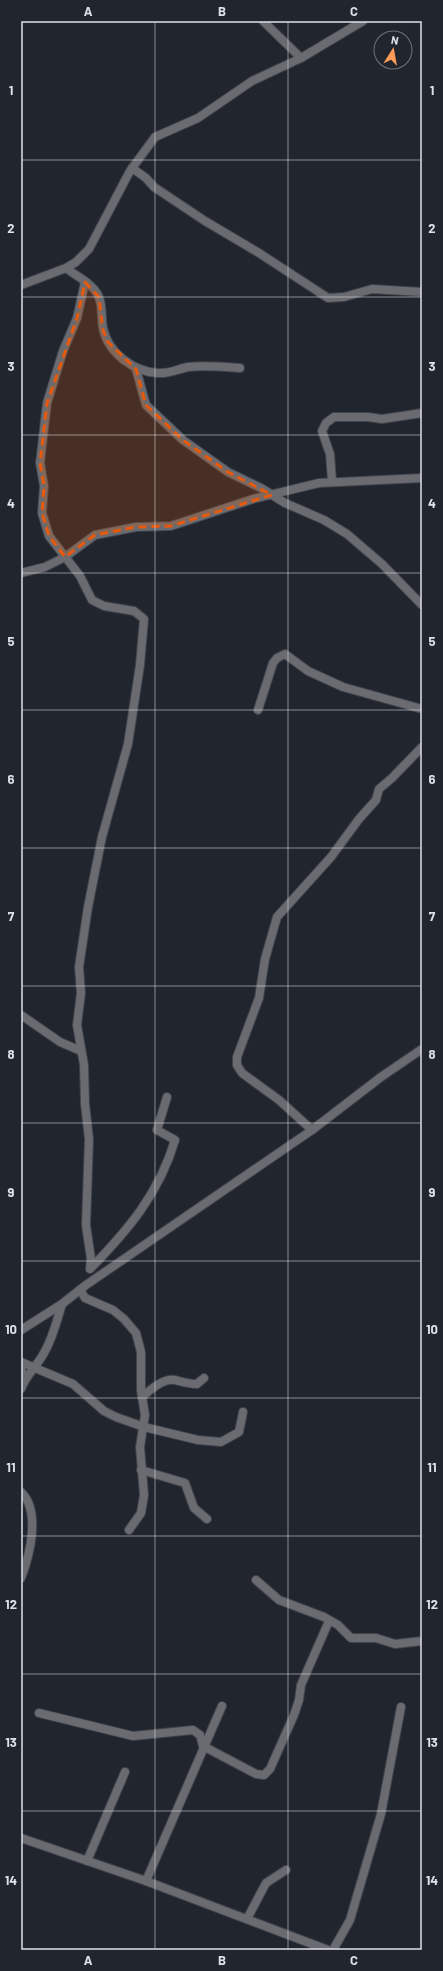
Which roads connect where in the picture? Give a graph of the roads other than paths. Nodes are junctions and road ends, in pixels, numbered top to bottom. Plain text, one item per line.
1 (262, 21) edge
2 (363, 21) edge
3 (301, 58) junction
4 (132, 168) junction
5 (66, 268) junction
6 (85, 282) junction
7 (21, 285) edge
8 (422, 292) edge
9 (240, 368) dead end
10 (136, 369) junction
11 (422, 413) edge
12 (422, 478) edge
13 (332, 481) junction
14 (272, 495) junction
15 (65, 557) junction
16 (21, 573) edge
17 (422, 605) edge
18 (422, 709) edge
19 (258, 710) dead end
20 (422, 747) edge
21 (21, 1015) edge
22 (422, 1049) edge
23 (81, 1050) junction
24 (167, 1097) dead end
25 (312, 1130) junction
26 (90, 1269) junction
27 (83, 1287) junction
28 (62, 1304) junction
29 (21, 1330) edge
30 (21, 1362) edge
31 (33, 1367) junction
32 (21, 1368) edge
33 (204, 1378) dead end
34 (25, 1379) junction
35 (21, 1389) edge
36 (142, 1397) junction
37 (243, 1412) dead end
38 (144, 1427) junction
39 (141, 1470) junction
40 (21, 1492) edge
41 (207, 1519) dead end
42 (129, 1530) dead end
43 (21, 1578) edge
44 (256, 1580) dead end
45 (329, 1621) junction
46 (422, 1641) edge
47 (222, 1706) dead end
48 (401, 1707) dead end
49 (39, 1712) dead end
50 (204, 1746) junction
51 (125, 1772) dead end
52 (21, 1838) edge
53 (87, 1861) junction
54 (286, 1870) dead end
55 (146, 1881) junction
56 (247, 1919) junction
57 (328, 1950) edge
58 (333, 1950) edge

1 - 3 street
2 - 3 street
3 - 4 street
4 - 5 street
4 - 8 street
5 - 6 street
5 - 7 street
6 - 10 street
6 - 15 street
9 - 10 street
10 - 14 street
11 - 13 street
12 - 13 street
13 - 14 street
14 - 15 street
14 - 17 street
15 - 16 street
15 - 23 street
18 - 19 street
20 - 25 street
21 - 23 street
22 - 25 street
23 - 26 street
24 - 26 street
25 - 27 street
26 - 27 street
27 - 28 street
27 - 36 street
28 - 29 street
28 - 31 street
30 - 31 street
31 - 34 street
31 - 38 street
32 - 34 street
33 - 36 street
34 - 35 street
36 - 38 street
37 - 38 street
38 - 39 street
39 - 41 street
39 - 42 street
40 - 43 street
44 - 45 street
45 - 46 street
45 - 50 street
47 - 50 street
48 - 58 street
49 - 50 street
50 - 55 street
51 - 53 street
52 - 53 street
53 - 55 street
54 - 56 street
55 - 56 street
56 - 57 street

